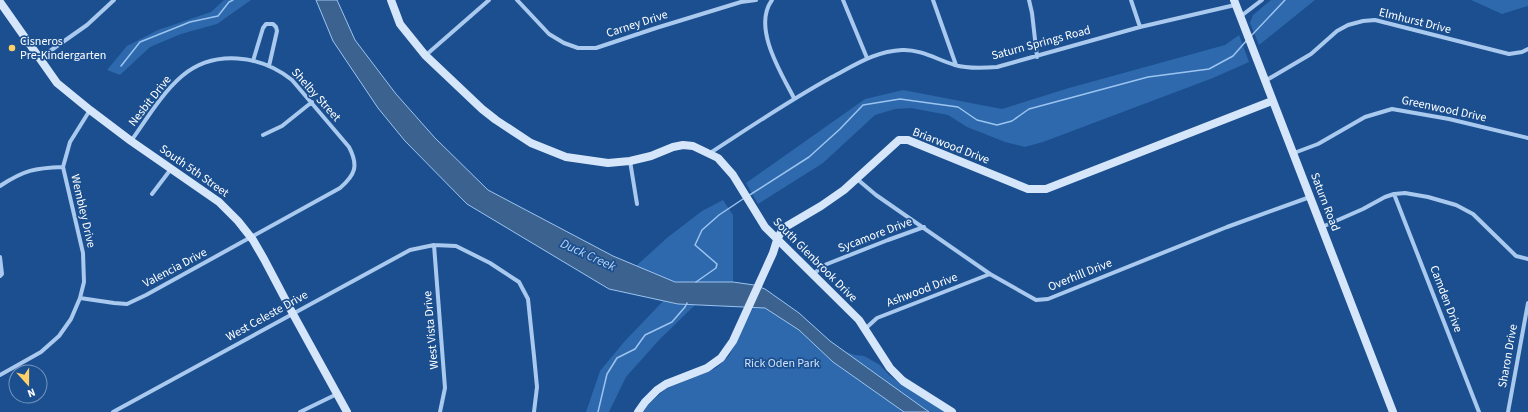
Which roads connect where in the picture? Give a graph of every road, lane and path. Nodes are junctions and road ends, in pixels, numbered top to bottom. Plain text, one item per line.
1 (114, 0) edge
2 (391, 0) edge
3 (489, 0) edge
4 (517, 0) edge
5 (756, 0) edge
6 (772, 0) edge
7 (843, 0) edge
8 (933, 0) edge
9 (1029, 0) edge
10 (1131, 0) edge
11 (1262, 0) edge
12 (0, 2) edge
13 (1235, 2) edge
14 (1240, 17) junction
15 (1140, 27) junction
16 (1528, 49) edge
17 (425, 55) junction
18 (1037, 57) junction
19 (40, 58) junction
20 (867, 58) junction
21 (253, 61) junction
22 (956, 65) junction
23 (269, 66) junction
24 (1265, 81) junction
25 (794, 98) junction
26 (1272, 101) junction
27 (312, 102) junction
28 (90, 110) junction
29 (263, 135) dead end
30 (1528, 138) edge
31 (131, 141) junction
32 (710, 153) junction
33 (1294, 153) junction
34 (353, 155) joint
35 (630, 161) junction
36 (63, 167) junction
37 (171, 169) junction
38 (857, 179) junction
39 (0, 186) edge
40 (152, 194) dead end
41 (1394, 194) junction
42 (1310, 197) junction
43 (637, 204) dead end
44 (924, 227) junction
45 (1321, 227) junction
46 (252, 238) junction
47 (777, 240) junction
48 (434, 245) junction
49 (0, 257) edge
50 (1528, 259) edge
51 (990, 274) junction
52 (0, 276) edge
53 (813, 276) junction
54 (80, 298) junction
55 (1528, 303) edge
56 (292, 314) junction
57 (865, 328) junction
58 (0, 375) edge
59 (337, 394) junction
60 (113, 412) edge
61 (300, 412) edge
62 (347, 412) edge
63 (440, 412) edge
64 (534, 412) edge
65 (638, 412) edge
66 (952, 412) edge
67 (1393, 412) edge
68 (1479, 412) edge
69 (1508, 412) edge

1 - 19 street
2 - 17 street, South Glenbrook Drive
3 - 17 street
4 - 5 street, Carney Drive
6 - 25 street
7 - 20 street
8 - 22 street
9 - 18 street
10 - 15 street
11 - 14 street
12 - 19 street, South 5th Street
13 - 14 street, Saturn Road
13 - 15 street, Saturn Springs Road
14 - 24 street, Saturn Road
15 - 18 street, Saturn Springs Road
16 - 24 street, Elmhurst Drive
17 - 35 street, South Glenbrook Drive
18 - 22 street, Saturn Springs Road
19 - 28 street, South 5th Street
20 - 22 street, Saturn Springs Road
20 - 25 street, Saturn Springs Road
21 - 23 street, Shelby Street
21 - 23 street
21 - 31 street, Nesbit Drive
23 - 27 street, Shelby Street
24 - 26 street, Saturn Road
25 - 32 street, Saturn Springs Road
26 - 33 street, Saturn Road
26 - 38 street, Briarwood Drive
27 - 29 street
27 - 34 street, Shelby Street
28 - 31 street, South 5th Street
28 - 36 street, Wembley Drive
30 - 33 street, Greenwood Drive
31 - 37 street, South 5th Street
32 - 35 street, South Glenbrook Drive
32 - 47 street, South Glenbrook Drive
33 - 42 street, Saturn Road
34 - 46 street, Valencia Drive
35 - 43 street
36 - 39 street
36 - 54 street, Wembley Drive
37 - 40 street
37 - 46 street, South 5th Street
38 - 44 street, Overhill Drive
38 - 47 street, Briarwood Drive
41 - 45 street
41 - 50 street
41 - 68 street, Camden Drive
42 - 45 street, Saturn Road
42 - 51 street, Overhill Drive
44 - 51 street, Overhill Drive
44 - 53 street, Sycamore Drive
45 - 67 street, Saturn Road
46 - 54 street, Valencia Drive
46 - 56 street, South 5th Street
47 - 53 street, South Glenbrook Drive
47 - 65 street, Briarwood Drive
48 - 56 street, West Celeste Drive
48 - 63 street, West Vista Drive
48 - 64 street, West Celeste Drive
49 - 52 street
51 - 57 street, Ashwood Drive
53 - 57 street, South Glenbrook Drive
54 - 58 street
55 - 69 street, Sharon Drive
56 - 59 street, South 5th Street
56 - 60 street, West Celeste Drive
57 - 66 street, South Glenbrook Drive
59 - 61 street
59 - 62 street, South 5th Street

